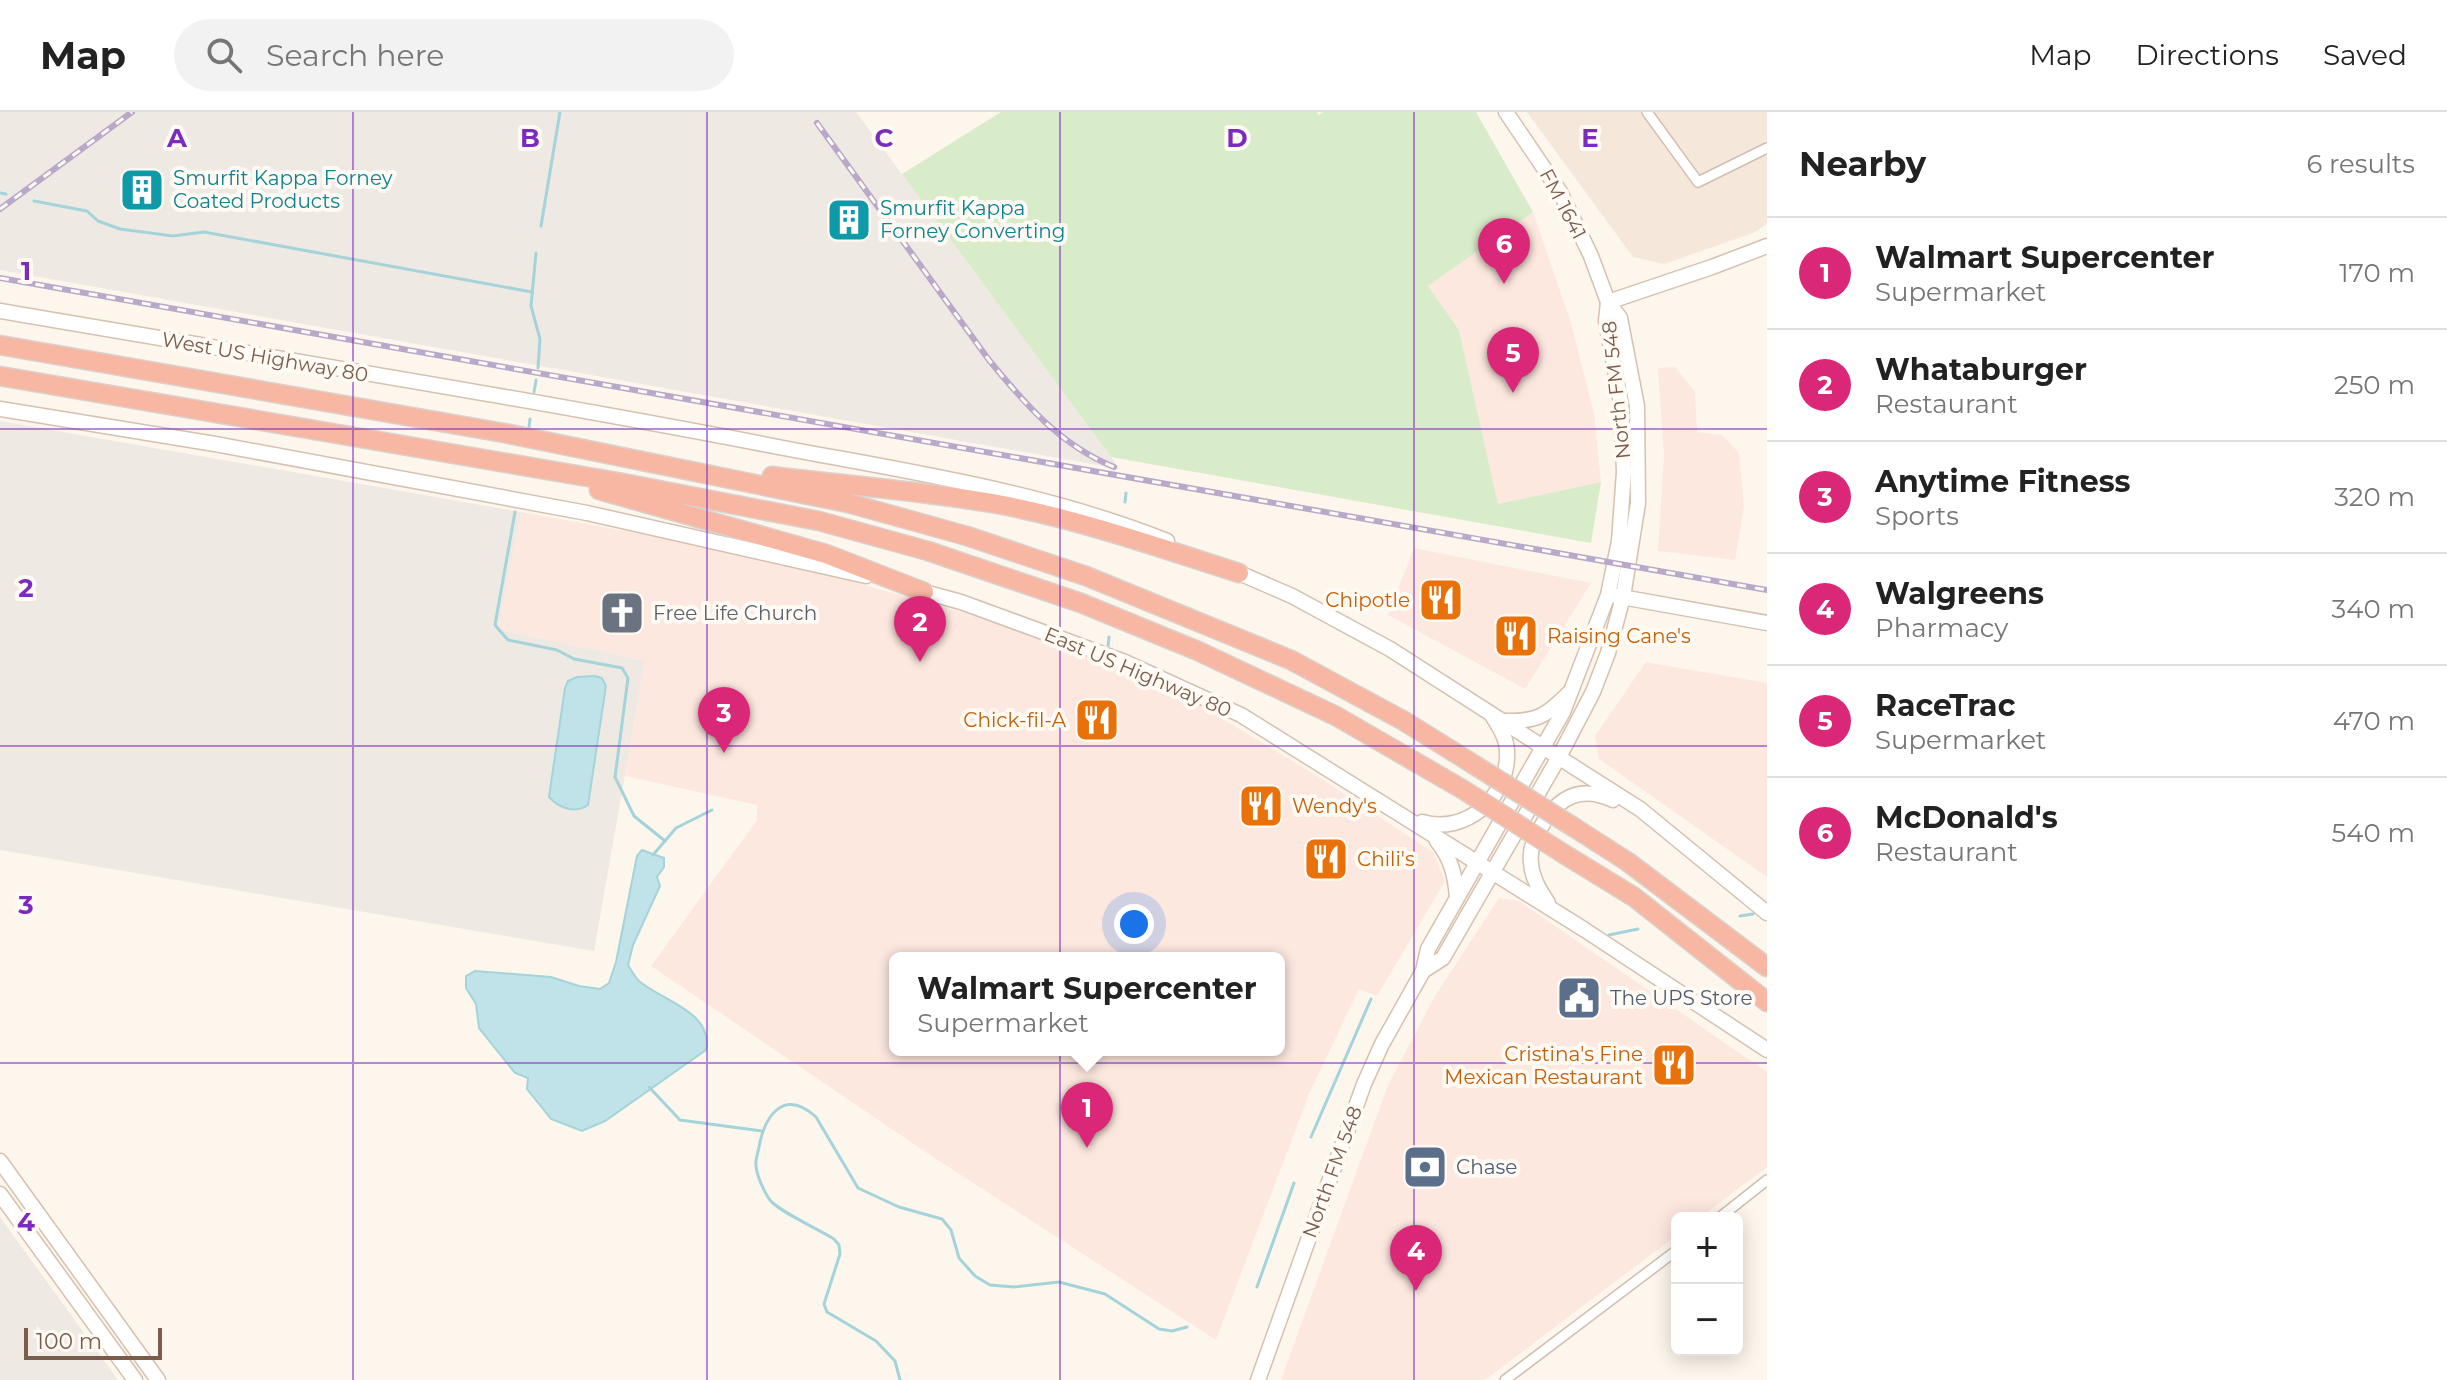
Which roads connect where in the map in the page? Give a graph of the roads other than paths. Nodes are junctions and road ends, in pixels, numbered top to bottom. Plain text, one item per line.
1 (1506, 112) edge
2 (1647, 112) edge
3 (1767, 148) edge
4 (1767, 246) edge
5 (1608, 302) junction
6 (0, 311) edge
7 (0, 345) edge
8 (0, 376) edge
9 (0, 409) edge
10 (492, 461) junction
11 (718, 476) junction
12 (1239, 573) junction
13 (924, 592) junction
14 (1616, 596) junction
15 (1767, 623) edge
16 (1575, 687) junction
17 (1497, 718) junction
18 (1543, 747) junction
19 (1559, 757) junction
20 (1640, 809) junction
21 (1410, 819) junction
22 (1429, 831) junction
23 (1477, 861) junction
24 (1494, 872) junction
25 (1457, 897) junction
26 (1551, 908) junction
27 (1767, 913) edge
28 (1767, 967) edge
29 (1423, 971) junction
30 (1767, 1002) edge
31 (1767, 1050) edge
32 (0, 1161) edge
33 (1767, 1180) edge
34 (0, 1194) edge
35 (1727, 1212) edge
36 (1671, 1255) edge
37 (135, 1380) edge
38 (158, 1380) edge
39 (1258, 1380) edge
40 (1505, 1380) edge

1 - 5 main road, FM 1641 / FM 1641
2 - 3 street
4 - 5 main road
5 - 14 main road, North FM 548
6 - 12 main road, West US Highway 80
7 - 11 highway
8 - 10 highway
9 - 13 main road, East US Highway 80
10 - 13 highway
10 - 30 highway, bridge
11 - 12 highway
11 - 28 highway, bridge
12 - 17 main road
13 - 21 main road, East US Highway 80
14 - 15 main road
14 - 16 main road, North FM 548
14 - 19 main road, North FM 548
16 - 17 main road
16 - 18 main road, North FM 548
17 - 18 main road
17 - 21 main road
18 - 19 main road
18 - 23 main road, North FM 548
19 - 20 main road
19 - 24 main road, North FM 548
20 - 26 main road
20 - 27 main road
21 - 22 main road, East US Highway 80
22 - 23 main road, East US Highway 80
22 - 25 main road
23 - 24 main road, East US Highway 80
23 - 25 main road, North FM 548
24 - 26 main road, East US Highway 80
24 - 29 main road, North FM 548
25 - 29 main road, North FM 548
26 - 31 main road, East US Highway 80
29 - 39 main road, North FM 548
32 - 38 main road
33 - 35 street
34 - 37 main road
36 - 40 street

